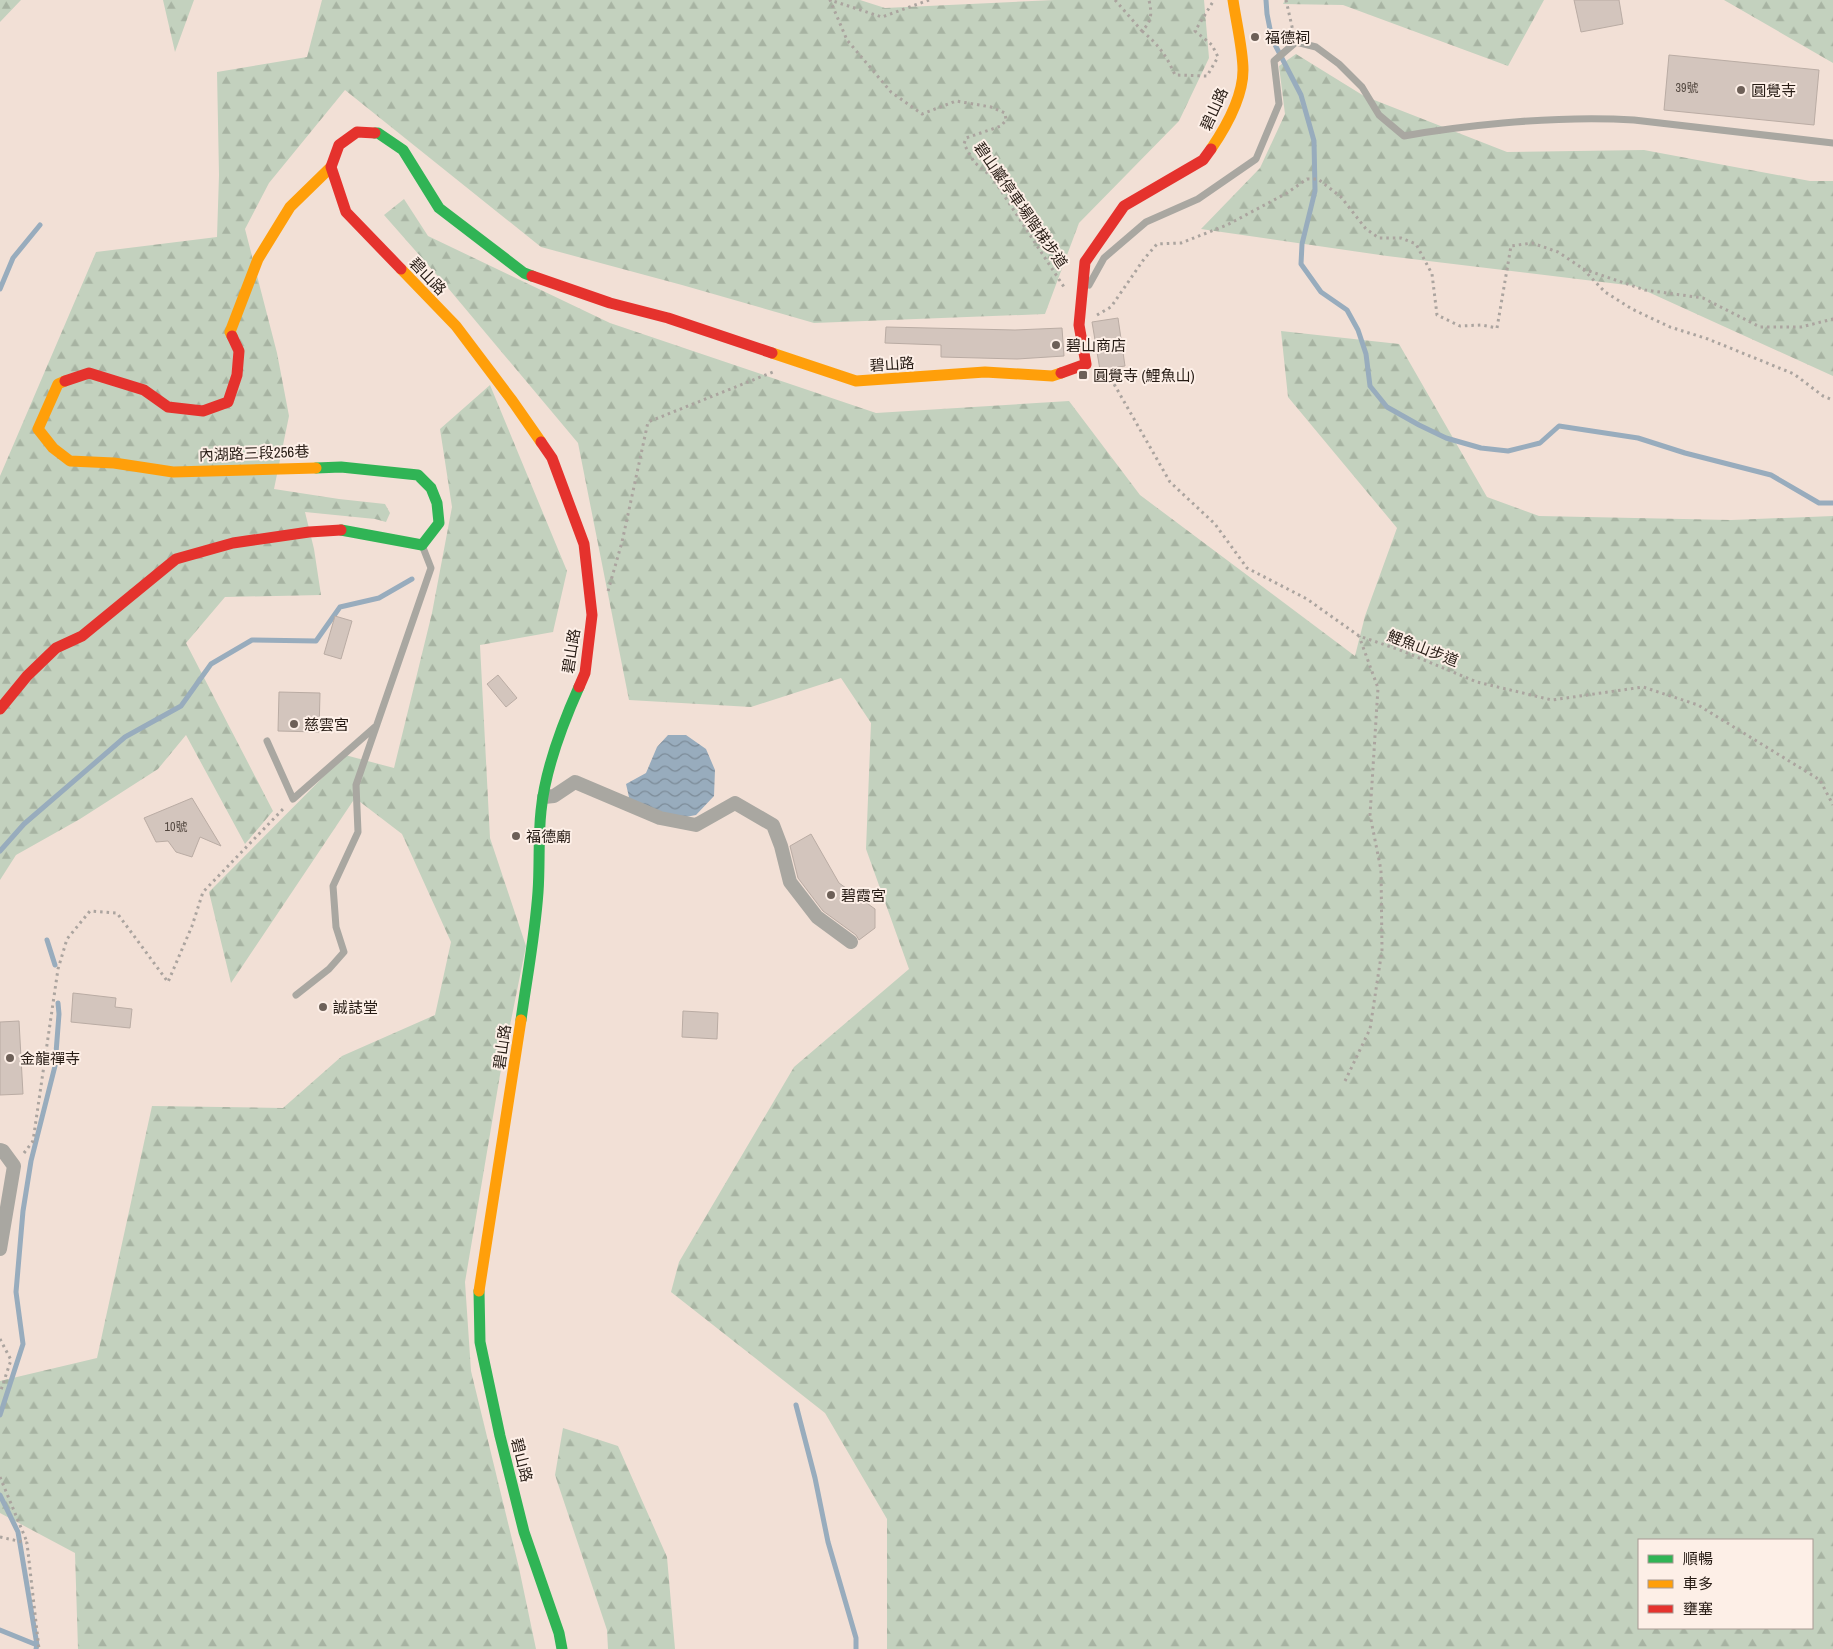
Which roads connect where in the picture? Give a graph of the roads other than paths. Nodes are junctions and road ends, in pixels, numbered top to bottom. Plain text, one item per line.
1 (1233, 0) edge
2 (1833, 143) edge
3 (331, 167) junction
4 (1081, 306) junction
5 (422, 544) junction
6 (0, 709) edge
7 (376, 726) junction
8 (267, 741) dead end
9 (544, 797) junction
10 (852, 942) dead end
11 (296, 995) dead end
12 (0, 1150) edge
13 (0, 1249) edge
14 (562, 1649) edge

1 - 4 street, 碧山路
2 - 4 lane
3 - 4 street, 碧山路
3 - 5 street, 內湖路三段256巷
3 - 9 street, 碧山路
5 - 6 street
5 - 7 lane
7 - 8 lane
7 - 11 lane
9 - 10 street
9 - 14 street, 碧山路
12 - 13 street

